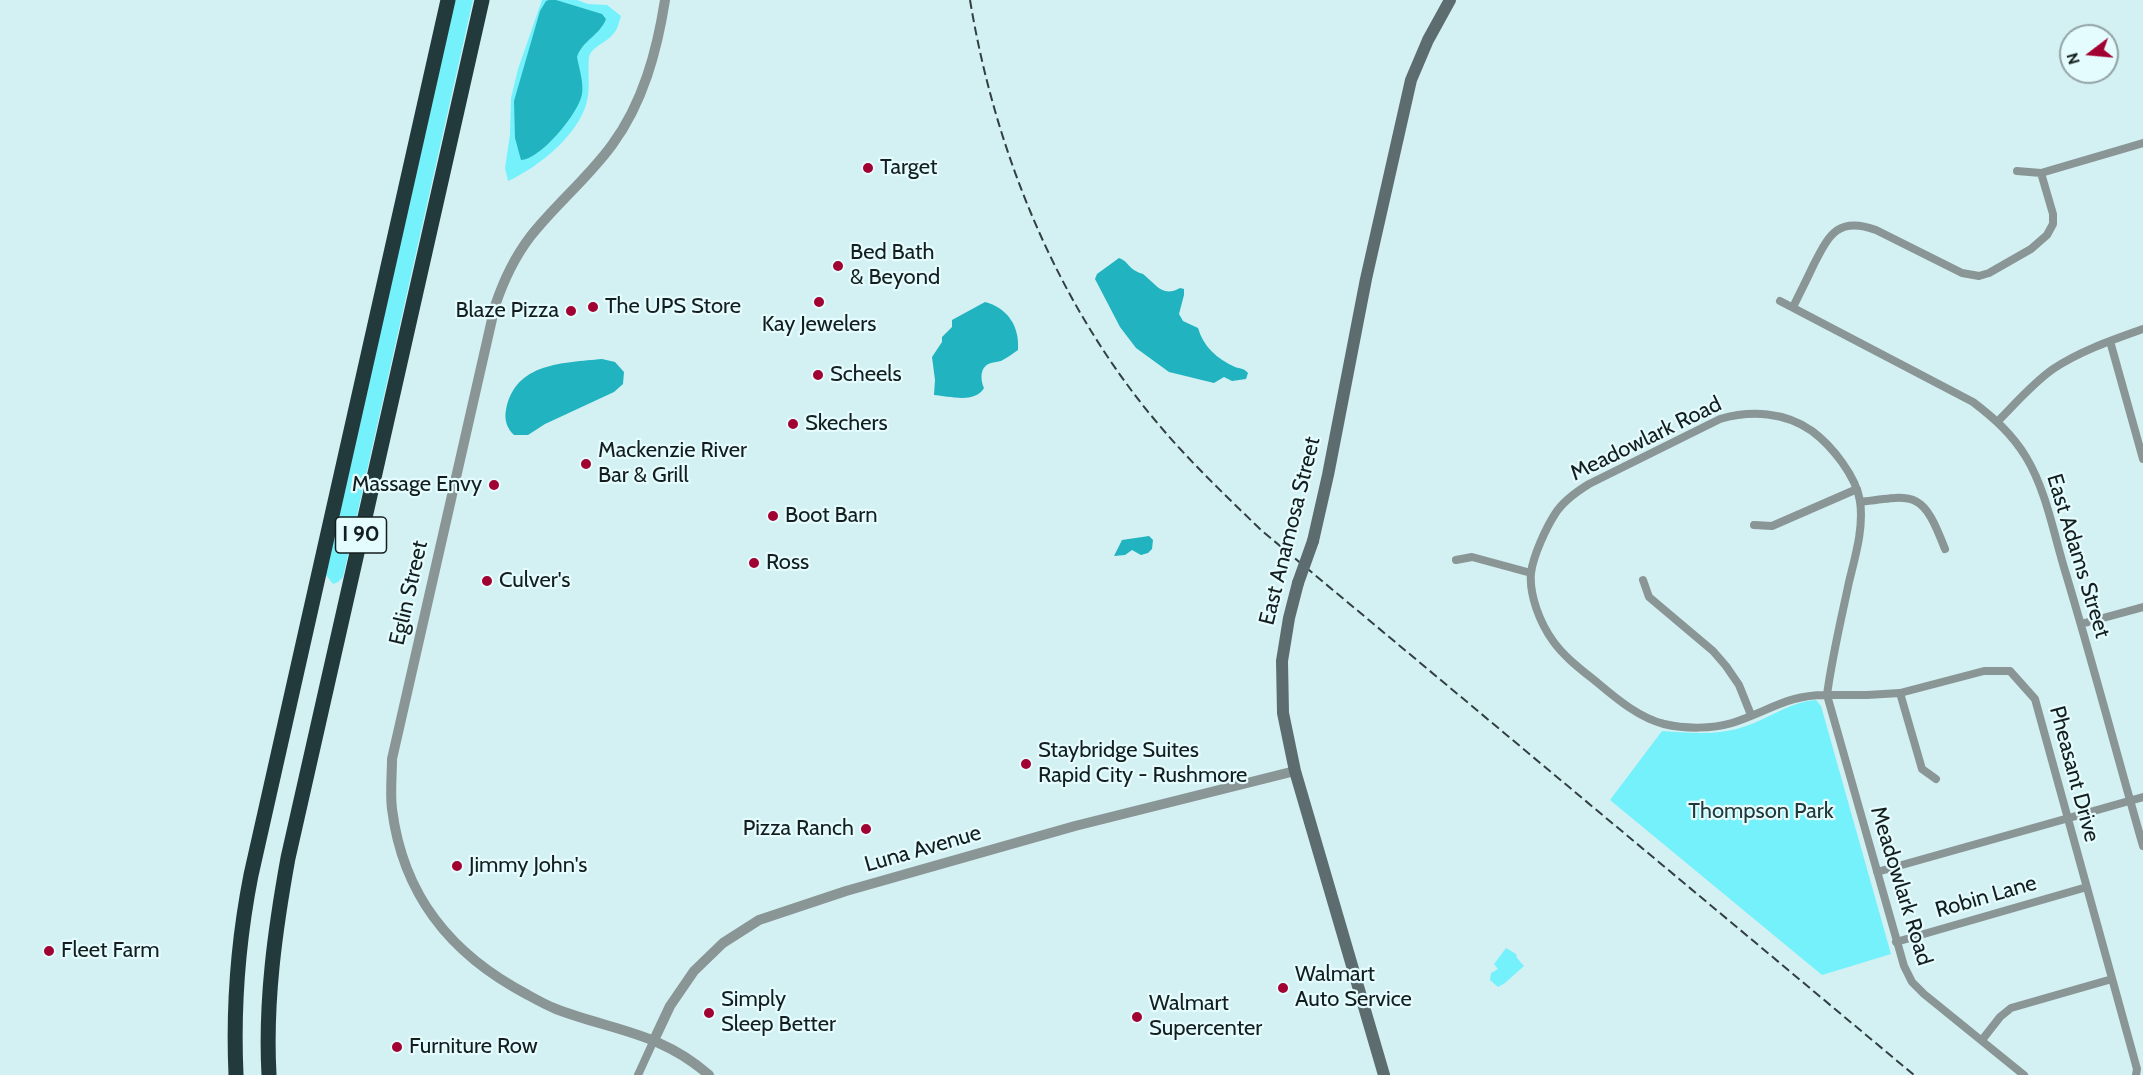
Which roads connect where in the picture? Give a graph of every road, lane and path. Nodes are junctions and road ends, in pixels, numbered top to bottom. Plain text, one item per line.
1 (443, 0) edge
2 (448, 0) edge
3 (483, 0) edge
4 (665, 0) edge
5 (1450, 0) edge
6 (2143, 143) edge
7 (412, 164) junction
8 (2017, 171) dead end
9 (2041, 173) junction
10 (1780, 301) dead end
11 (1793, 308) junction
12 (2143, 329) edge
13 (2110, 341) junction
14 (1998, 421) junction
15 (2143, 459) edge
16 (1857, 489) junction
17 (1860, 502) junction
18 (1754, 525) dead end
19 (1945, 549) dead end
20 (1456, 561) dead end
21 (1531, 573) junction
22 (1643, 580) dead end
23 (2143, 607) edge
24 (2081, 624) junction
25 (1900, 693) junction
26 (1827, 694) junction
27 (1751, 715) junction
28 (1295, 771) junction
29 (1935, 779) dead end
30 (2143, 797) edge
31 (2130, 800) junction
32 (2068, 819) junction
33 (2143, 846) edge
34 (1876, 872) junction
35 (2086, 887) junction
36 (1896, 942) junction
37 (2112, 979) junction
38 (654, 1040) junction
39 (1982, 1040) junction
40 (236, 1075) edge
41 (269, 1075) edge
42 (638, 1075) edge
43 (709, 1075) edge
44 (1384, 1075) edge
45 (2024, 1075) edge
46 (2136, 1075) edge

1 - 7 highway
2 - 7 highway, I 90
3 - 41 highway, I 90
4 - 38 street, Eglin Street
5 - 28 main road, East Anamosa Street, bridge
6 - 9 street
7 - 40 highway, I 90
8 - 9 street
9 - 11 street
10 - 11 street, East Adams Street
11 - 14 street, East Adams Street
12 - 13 street
13 - 14 street
13 - 15 street
14 - 24 street, East Adams Street
16 - 17 street, Meadowlark Road
16 - 18 street
16 - 21 street, Meadowlark Road
17 - 19 street
17 - 26 street, Meadowlark Road
20 - 21 street
21 - 27 street, Meadowlark Road
22 - 27 street
23 - 24 street
24 - 31 street, East Adams Street
25 - 26 street, Pheasant Drive
25 - 29 street
25 - 32 street, Pheasant Drive
26 - 27 street, Meadowlark Road
26 - 34 street, Meadowlark Road
28 - 38 street, Luna Avenue
28 - 44 main road, East Anamosa Street
30 - 31 street
31 - 32 street
31 - 33 street, East Adams Street
32 - 34 street
32 - 35 street, Pheasant Drive
34 - 36 street, Meadowlark Road
35 - 36 street, Robin Lane
35 - 37 street, Pheasant Drive
36 - 39 street, Meadowlark Road
37 - 39 street
37 - 46 street, Pheasant Drive
38 - 42 street, Luna Avenue
38 - 43 street, Eglin Street
39 - 45 street, Meadowlark Road

